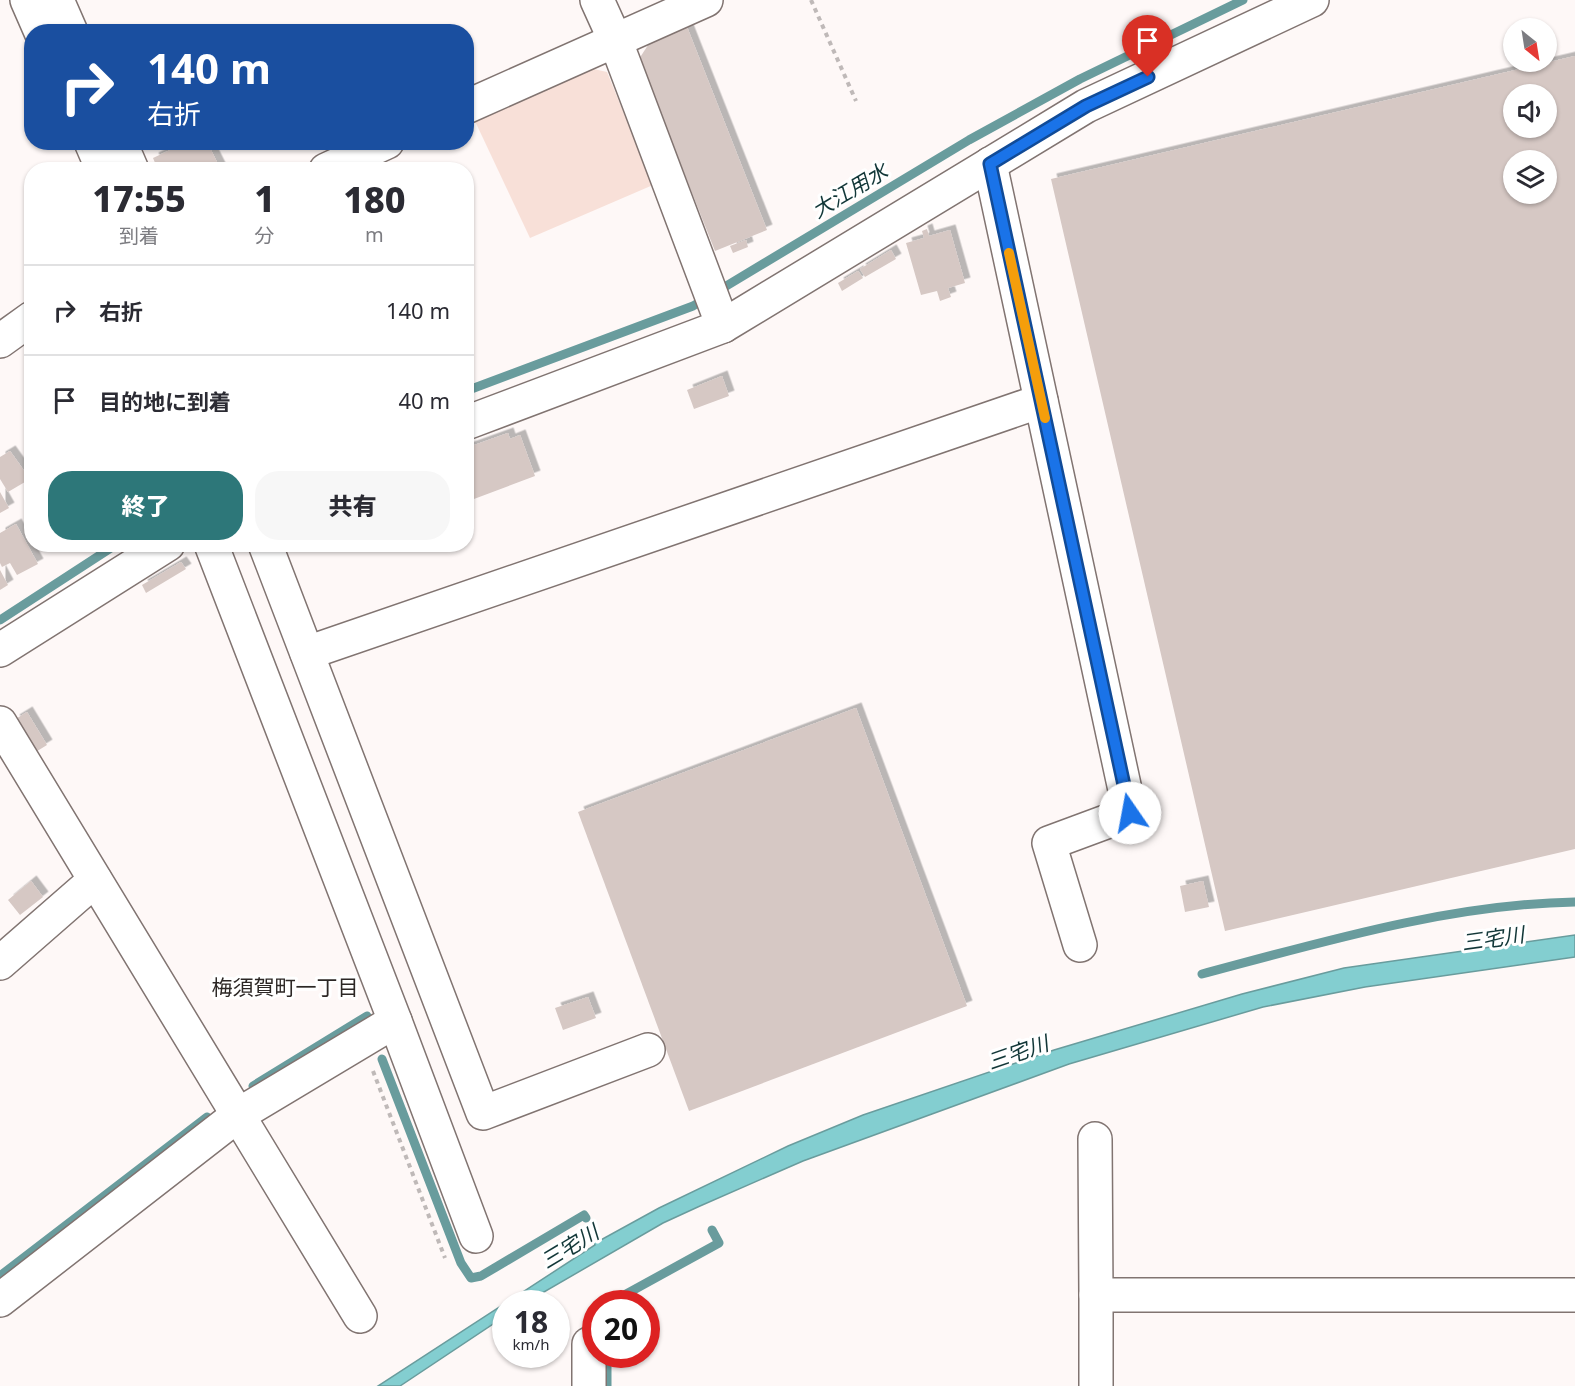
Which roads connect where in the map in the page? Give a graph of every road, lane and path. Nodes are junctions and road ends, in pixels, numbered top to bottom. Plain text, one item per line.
1 (27, 0) edge
2 (57, 0) edge
3 (597, 0) edge
4 (706, 0) edge
5 (812, 0) edge
6 (1312, 0) edge
7 (38, 24) edge
8 (68, 24) edge
9 (615, 42) junction
10 (856, 101) dead end
11 (474, 104) edge
12 (370, 150) edge
13 (343, 162) edge
14 (990, 164) junction
15 (716, 307) junction
16 (24, 324) edge
17 (0, 341) edge
18 (1041, 400) junction
19 (474, 419) edge
20 (155, 552) edge
21 (214, 552) edge
22 (268, 552) edge
23 (0, 650) edge
24 (307, 653) junction
25 (0, 723) edge
26 (95, 880) junction
27 (1080, 945) dead end
28 (0, 963) edge
29 (395, 1021) junction
30 (362, 1041) junction
31 (648, 1050) dead end
32 (238, 1114) junction
33 (1095, 1139) dead end
34 (476, 1236) dead end
35 (445, 1258) dead end
36 (1575, 1294) edge
37 (1096, 1295) junction
38 (0, 1300) edge
39 (360, 1316) dead end
40 (589, 1368) edge
41 (589, 1386) edge
42 (1096, 1386) edge

1 - 7 street
2 - 8 street
3 - 9 street
4 - 9 street
5 - 10 path
6 - 14 street
9 - 11 street
9 - 15 street
12 - 13 street
14 - 15 street
14 - 18 street
15 - 19 street
16 - 17 street
18 - 24 street
18 - 27 street
20 - 23 street
21 - 29 street
22 - 24 street
24 - 31 street
25 - 26 street
26 - 28 street
26 - 32 street
29 - 30 street
29 - 34 street
30 - 32 street
30 - 35 path
32 - 38 street
32 - 39 street
33 - 37 street
36 - 37 street
37 - 42 street
40 - 41 street

